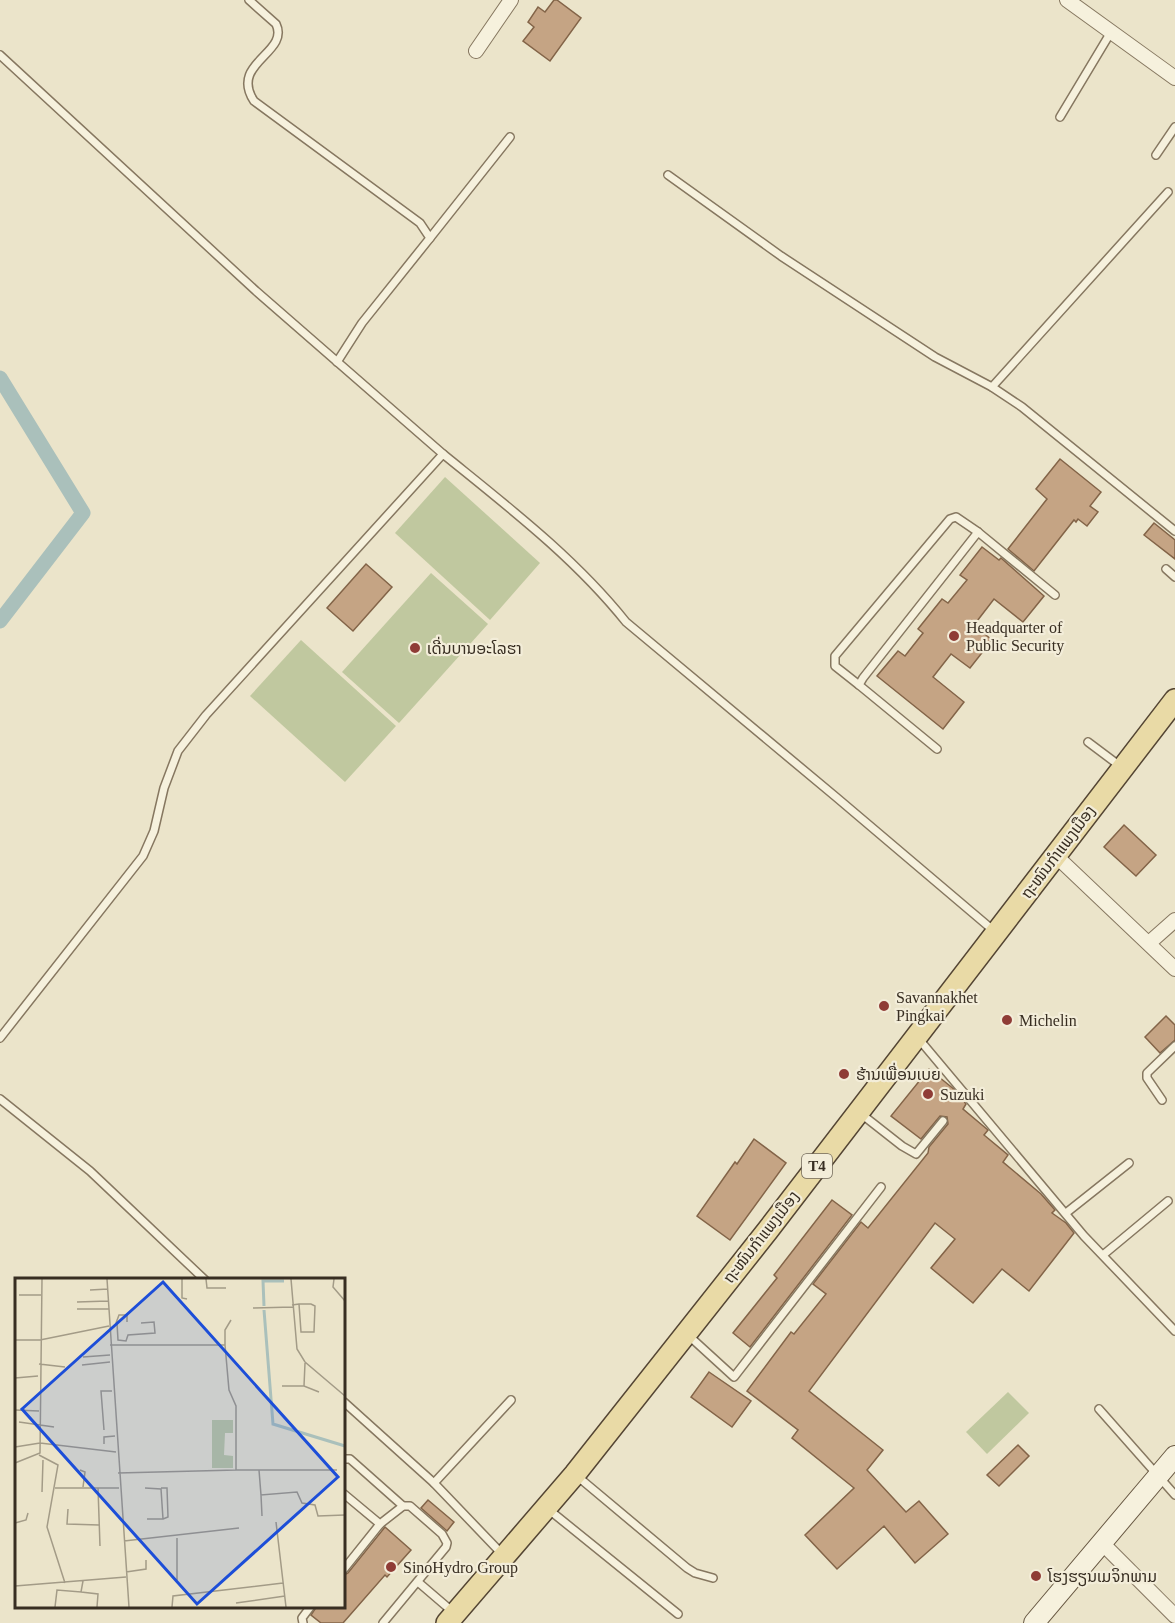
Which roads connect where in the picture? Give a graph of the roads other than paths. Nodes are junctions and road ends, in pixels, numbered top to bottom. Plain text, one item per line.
1 (249, 0) edge
2 (511, 0) edge
3 (1067, 0) edge
4 (1112, 32) junction
5 (476, 51) dead end
6 (0, 55) edge
7 (1175, 78) edge
8 (1060, 117) dead end
9 (1175, 128) edge
10 (510, 137) dead end
11 (1156, 155) dead end
12 (668, 176) dead end
13 (1168, 192) dead end
14 (430, 238) junction
15 (337, 362) junction
16 (992, 387) junction
17 (443, 454) junction
18 (1175, 531) edge
19 (978, 532) junction
20 (1166, 569) dead end
21 (1175, 576) edge
22 (1054, 595) dead end
23 (859, 685) junction
24 (1175, 699) edge
25 (1088, 742) dead end
26 (937, 749) dead end
27 (1122, 768) junction
28 (1055, 855) junction
29 (1175, 920) edge
30 (996, 933) junction
31 (1149, 943) junction
32 (1175, 969) edge
33 (916, 1036) junction
34 (0, 1038) edge
35 (1175, 1046) edge
36 (0, 1099) edge
37 (1162, 1100) dead end
38 (858, 1112) junction
39 (943, 1121) dead end
40 (1129, 1163) dead end
41 (880, 1187) dead end
42 (1168, 1201) dead end
43 (1066, 1213) junction
44 (1103, 1255) junction
45 (203, 1278) edge
46 (1175, 1331) edge
47 (686, 1333) junction
48 (512, 1400) dead end
49 (345, 1403) edge
50 (1099, 1409) dead end
51 (1175, 1456) edge
52 (345, 1459) edge
53 (575, 1474) junction
54 (1158, 1476) junction
55 (434, 1483) junction
56 (345, 1495) edge
57 (1175, 1495) edge
58 (403, 1506) junction
59 (546, 1507) junction
60 (380, 1524) junction
61 (1102, 1543) junction
62 (504, 1556) junction
63 (345, 1568) edge
64 (713, 1578) dead end
65 (418, 1582) junction
66 (310, 1608) edge
67 (678, 1614) dead end
68 (1175, 1616) edge
69 (451, 1618) edge
70 (303, 1623) edge
71 (383, 1623) edge
72 (1034, 1623) edge

1 - 14 lane
2 - 5 street
3 - 4 street
4 - 7 street
4 - 8 lane
6 - 15 lane
9 - 11 lane
10 - 14 lane
12 - 16 lane
13 - 16 lane
14 - 15 lane
15 - 17 lane
16 - 18 lane
17 - 30 lane
17 - 34 lane
19 - 22 lane
19 - 23 lane
19 - 23 lane
20 - 21 lane
23 - 26 lane
24 - 27 main road, ຖະໜົນກຳແພງເມືອງ / T4
25 - 27 lane
27 - 28 main road, ຖະໜົນກຳແພງເມືອງ / T4
28 - 30 main road, ຖະໜົນກຳແພງເມືອງ / T4
28 - 31 street
29 - 31 street
30 - 33 main road, ຖະໜົນກຳແພງເມືອງ / T4
31 - 32 street
33 - 38 main road, ຖະໜົນກຳແພງເມືອງ / T4
33 - 43 lane
35 - 37 lane
36 - 45 lane
38 - 39 lane
38 - 47 main road, ຖະໜົນກຳແພງເມືອງ / T4
40 - 43 lane
41 - 47 lane
42 - 44 lane
43 - 44 lane
44 - 46 lane
47 - 53 main road, ຖະໜົນກຳແພງເມືອງ / T4
48 - 55 lane
49 - 55 lane
50 - 54 lane
51 - 54 street
52 - 58 lane
53 - 59 main road, ຖະໜົນກຳແພງເມືອງ / T4
53 - 64 lane
54 - 57 lane
54 - 61 street
55 - 62 lane
56 - 60 lane
58 - 60 lane
58 - 65 lane
59 - 62 main road, ຖະໜົນກຳແພງເມືອງ / T4
59 - 67 lane
60 - 63 lane
61 - 68 street
61 - 72 street
62 - 69 main road, ຖະໜົນກຳແພງເມືອງ / T4
65 - 69 lane
65 - 71 lane
66 - 70 lane

